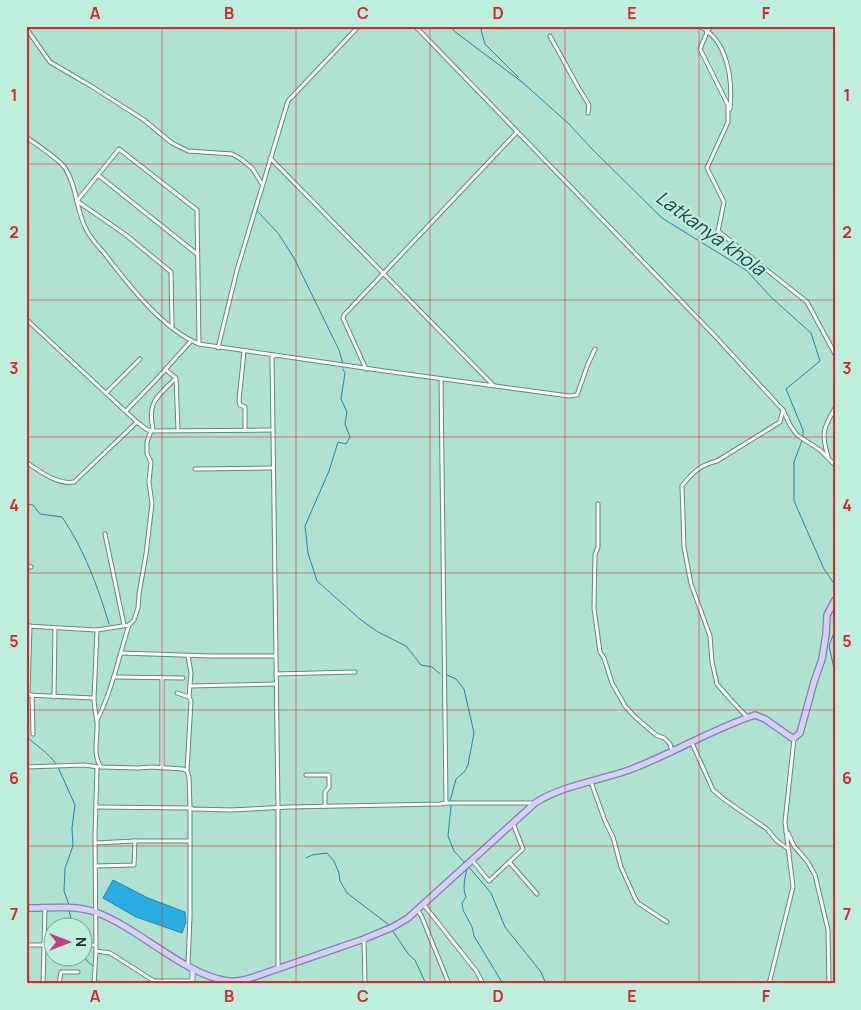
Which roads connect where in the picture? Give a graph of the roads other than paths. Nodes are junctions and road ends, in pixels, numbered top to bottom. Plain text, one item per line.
1 (359, 26) edge
2 (416, 26) edge
3 (699, 26) edge
4 (712, 26) edge
5 (26, 28) edge
6 (708, 30) junction
7 (550, 36) dead end
8 (588, 113) dead end
9 (728, 122) junction
10 (517, 132) junction
11 (26, 137) edge
12 (270, 158) junction
13 (98, 175) junction
14 (262, 184) junction
15 (77, 201) junction
16 (198, 254) junction
17 (384, 272) junction
18 (27, 321) edge
19 (172, 327) junction
20 (191, 341) junction
21 (199, 344) junction
22 (218, 348) junction
23 (595, 349) dead end
24 (244, 351) junction
25 (835, 354) edge
26 (274, 355) junction
27 (140, 359) dead end
28 (366, 369) junction
29 (166, 370) junction
30 (176, 378) junction
31 (441, 379) junction
32 (495, 387) junction
33 (106, 393) junction
34 (835, 408) edge
35 (783, 410) junction
36 (126, 411) junction
37 (137, 422) junction
38 (152, 430) junction
39 (178, 430) junction
40 (245, 430) junction
41 (273, 430) junction
42 (828, 457) junction
43 (26, 462) edge
44 (835, 465) edge
45 (273, 468) junction
46 (195, 469) dead end
47 (598, 504) dead end
48 (105, 534) dead end
49 (26, 566) edge
50 (31, 567) dead end
51 (834, 602) edge
52 (124, 625) junction
53 (129, 625) junction
54 (28, 626) edge
55 (55, 628) junction
56 (97, 630) junction
57 (121, 652) junction
58 (188, 656) junction
59 (276, 656) junction
60 (355, 672) dead end
61 (276, 674) junction
62 (115, 677) junction
63 (182, 678) dead end
64 (162, 679) junction
65 (276, 684) junction
66 (190, 686) junction
67 (177, 694) dead end
68 (26, 695) edge
69 (32, 695) junction
70 (54, 697) junction
71 (188, 697) junction
72 (94, 698) junction
73 (748, 718) junction
74 (97, 720) junction
75 (33, 734) dead end
76 (794, 738) junction
77 (692, 743) junction
78 (672, 752) junction
79 (26, 767) edge
80 (99, 767) junction
81 (162, 768) junction
82 (187, 771) junction
83 (306, 775) dead end
84 (591, 782) junction
85 (446, 803) junction
86 (535, 803) junction
87 (325, 806) junction
88 (97, 807) junction
89 (190, 808) junction
90 (278, 808) junction
91 (513, 823) junction
92 (786, 832) junction
93 (135, 841) junction
94 (189, 841) junction
95 (95, 842) junction
96 (787, 849) junction
97 (468, 863) junction
98 (510, 863) junction
99 (95, 866) junction
100 (537, 894) dead end
101 (423, 904) junction
102 (26, 908) edge
103 (45, 908) junction
104 (417, 910) junction
105 (95, 912) junction
106 (44, 918) edge
107 (667, 922) dead end
108 (364, 939) junction
109 (42, 944) edge
110 (26, 945) edge
111 (92, 945) edge
112 (96, 945) junction
113 (96, 951) junction
114 (190, 967) junction
115 (43, 968) edge
116 (278, 970) junction
117 (78, 972) dead end
118 (192, 983) edge
119 (43, 984) edge
120 (59, 984) edge
121 (94, 984) edge
122 (366, 984) edge
123 (449, 984) edge
124 (483, 984) edge
125 (768, 984) edge
126 (829, 984) edge

1 - 12 street
2 - 10 street
3 - 6 street
4 - 6 street
5 - 14 street
6 - 9 street
6 - 9 street
7 - 8 street
9 - 25 street
10 - 17 street
10 - 35 street
11 - 15 street
12 - 14 street
12 - 17 street
13 - 15 street
13 - 16 street
13 - 16 street
14 - 22 street
15 - 19 street
15 - 19 street
16 - 21 street
17 - 28 street
17 - 32 street
18 - 33 street
19 - 20 street
20 - 21 street
20 - 29 street
21 - 22 street
22 - 24 street
23 - 32 street
24 - 26 street
24 - 40 street
26 - 28 street
26 - 41 street
27 - 33 street
28 - 31 street
29 - 30 street
29 - 36 street
30 - 38 street
30 - 39 street
31 - 32 street
31 - 85 street
33 - 36 street
34 - 42 street
35 - 42 street
35 - 73 street
36 - 37 street
37 - 38 street
37 - 43 street
38 - 39 street
38 - 53 street
39 - 40 street
40 - 41 street
41 - 45 street
42 - 44 street
45 - 46 street
45 - 59 street
47 - 78 street
48 - 52 street
49 - 50 street
51 - 76 main road
52 - 53 street
52 - 56 street
53 - 57 street
54 - 55 street
54 - 69 street
55 - 56 street
55 - 70 street
56 - 72 street
57 - 58 street
57 - 62 street
58 - 59 street
58 - 66 street
59 - 61 street
60 - 61 street
61 - 65 street
62 - 64 street
62 - 74 street
63 - 64 street
64 - 81 street
65 - 66 street
65 - 90 street
66 - 71 street
67 - 71 street
68 - 69 street
69 - 70 street
69 - 75 street
70 - 72 street
71 - 82 street
72 - 74 street
73 - 76 main road
73 - 77 main road
74 - 80 street
76 - 92 street
77 - 78 main road
77 - 96 street
78 - 84 main road
79 - 80 street
80 - 81 street
80 - 88 street
81 - 82 street
82 - 89 street
83 - 87 street
84 - 86 main road
84 - 107 street
85 - 86 street
85 - 87 street
86 - 91 main road
87 - 90 street
88 - 89 street
88 - 95 street
89 - 90 street
89 - 94 street
90 - 116 street
91 - 97 main road
91 - 98 street
92 - 96 street
92 - 126 street
93 - 94 street
93 - 95 street
93 - 99 street
94 - 114 street
95 - 99 street
96 - 125 street
97 - 98 street
97 - 101 main road
98 - 100 street
99 - 105 street
101 - 104 main road
101 - 124 street
102 - 103 main road
103 - 105 main road
103 - 106 street
104 - 108 main road
104 - 123 street
105 - 112 street
105 - 114 main road
108 - 116 main road
108 - 122 street
109 - 110 street
111 - 112 street
112 - 113 street
113 - 118 street
113 - 121 street
114 - 116 main road
114 - 118 street
115 - 119 street
117 - 120 street

